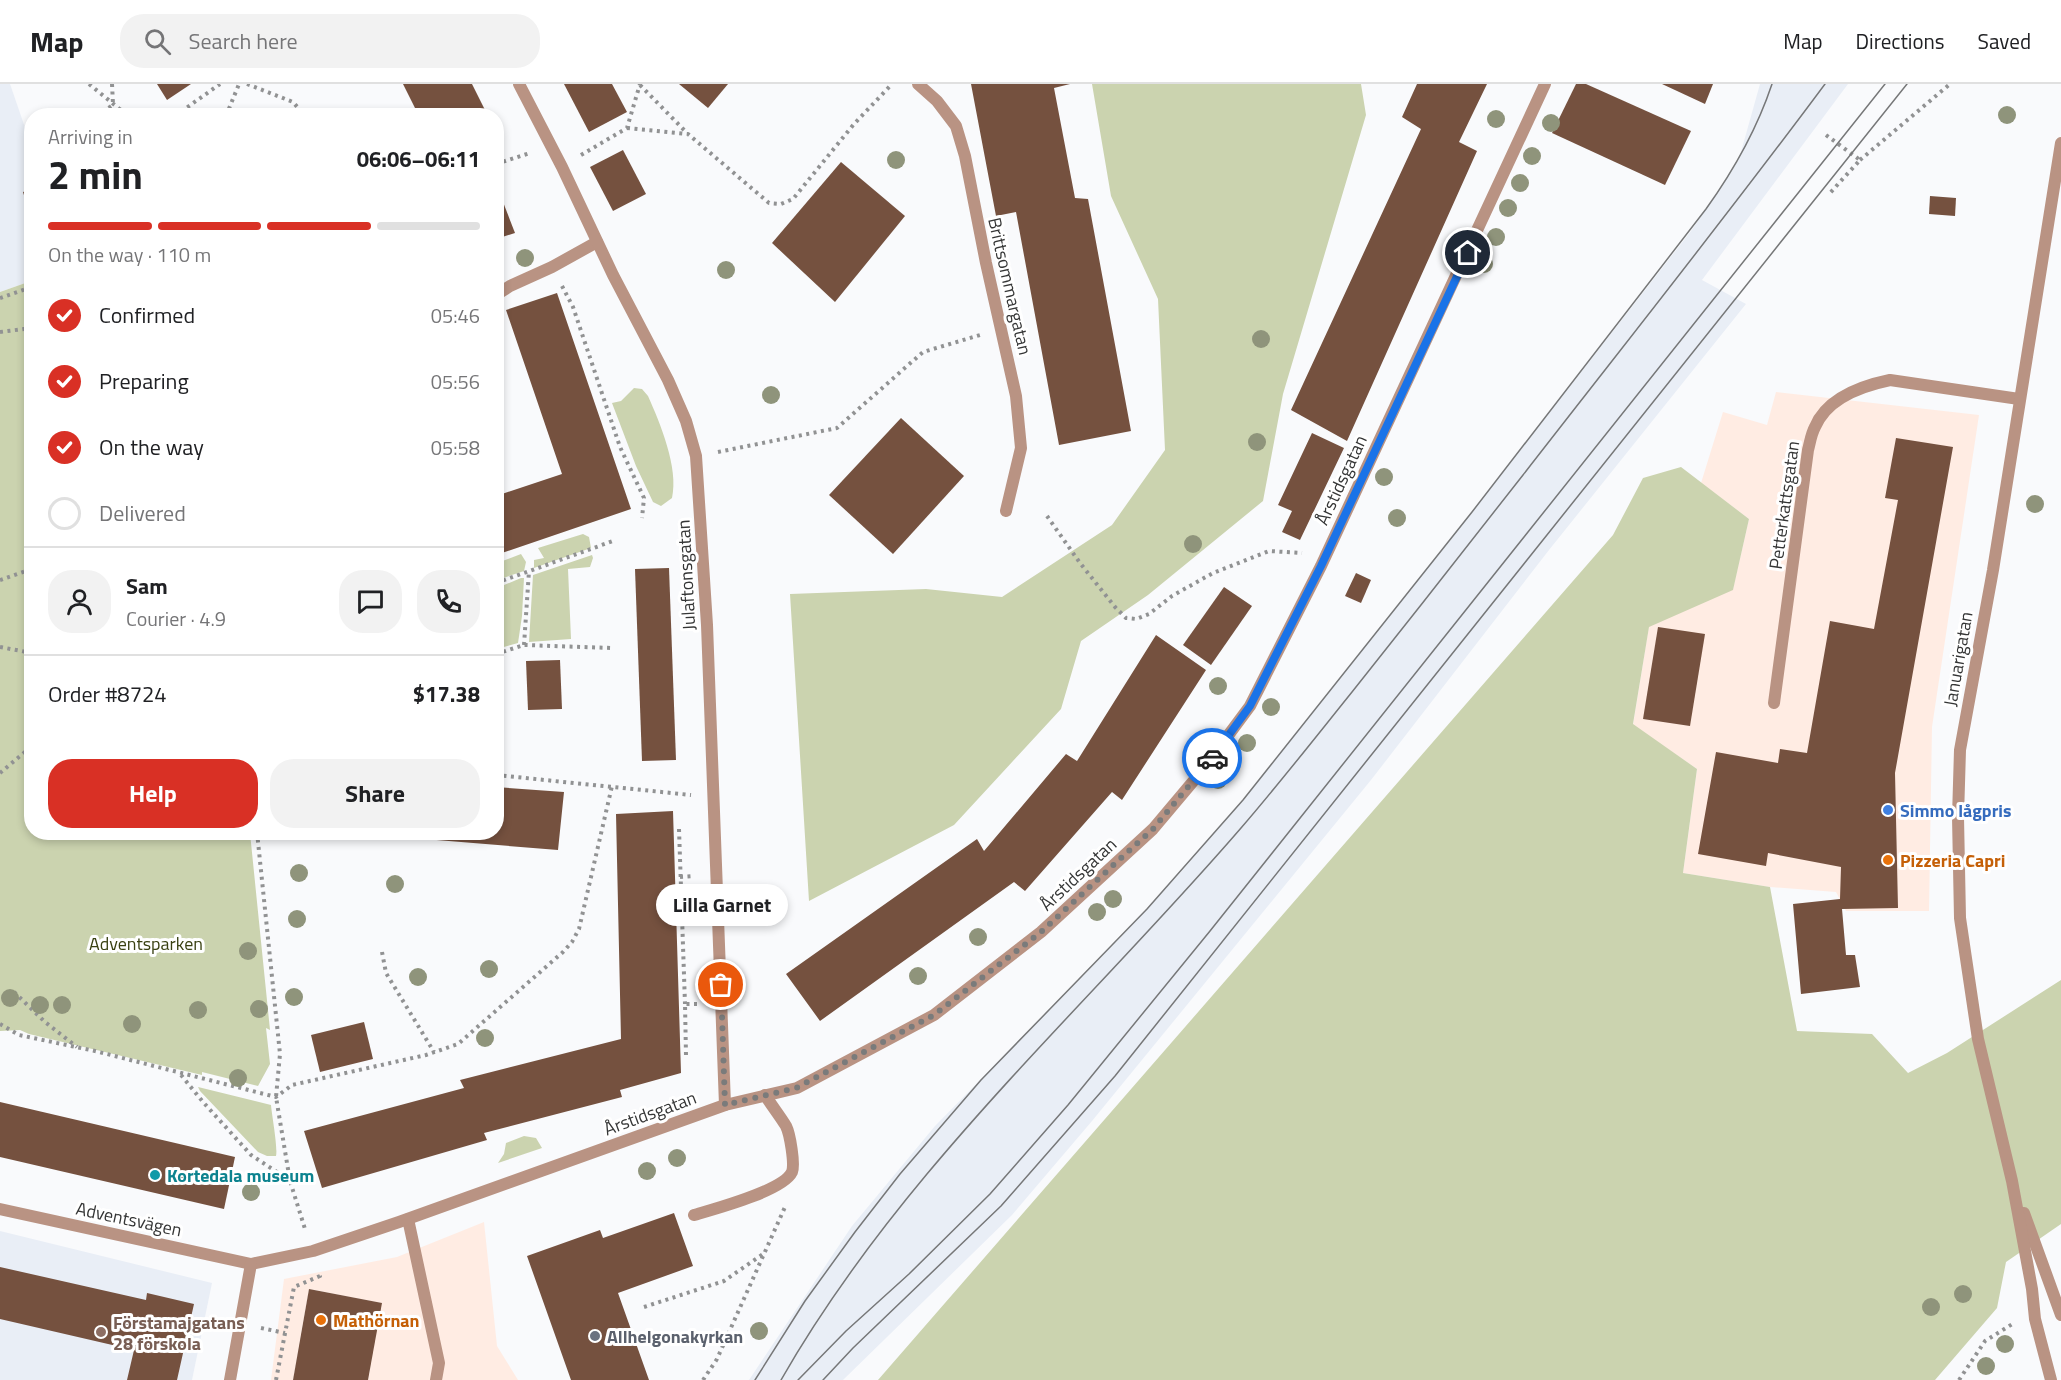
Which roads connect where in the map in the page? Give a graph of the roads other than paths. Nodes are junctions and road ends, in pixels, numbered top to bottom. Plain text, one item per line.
1 (519, 84) edge
2 (918, 84) edge
3 (1545, 84) edge
4 (2061, 143) edge
5 (597, 242) junction
6 (504, 290) edge
7 (2019, 399) junction
8 (1006, 510) dead end
9 (1774, 704) dead end
10 (765, 1095) junction
11 (725, 1105) junction
12 (2012, 1181) junction
13 (0, 1209) edge
14 (694, 1215) dead end
15 (408, 1219) junction
16 (251, 1264) junction
17 (2061, 1315) edge
18 (230, 1380) edge
19 (436, 1380) edge
20 (2051, 1380) edge

1 - 5 street, Julaftonsgatan
2 - 8 street, Brittsommargatan
3 - 10 street, Årstidsgatan
4 - 7 street, Januarigatan
5 - 6 street
5 - 11 street, Julaftonsgatan
7 - 9 street, Petterkattsgatan
7 - 12 street, Januarigatan
10 - 11 street, Årstidsgatan
10 - 14 street
11 - 15 street, Årstidsgatan
12 - 17 street, Januarigatan
12 - 20 street, Januarigatan
13 - 16 street, Adventsvägen
15 - 16 street, Årstidsgatan
15 - 19 street
16 - 18 street

